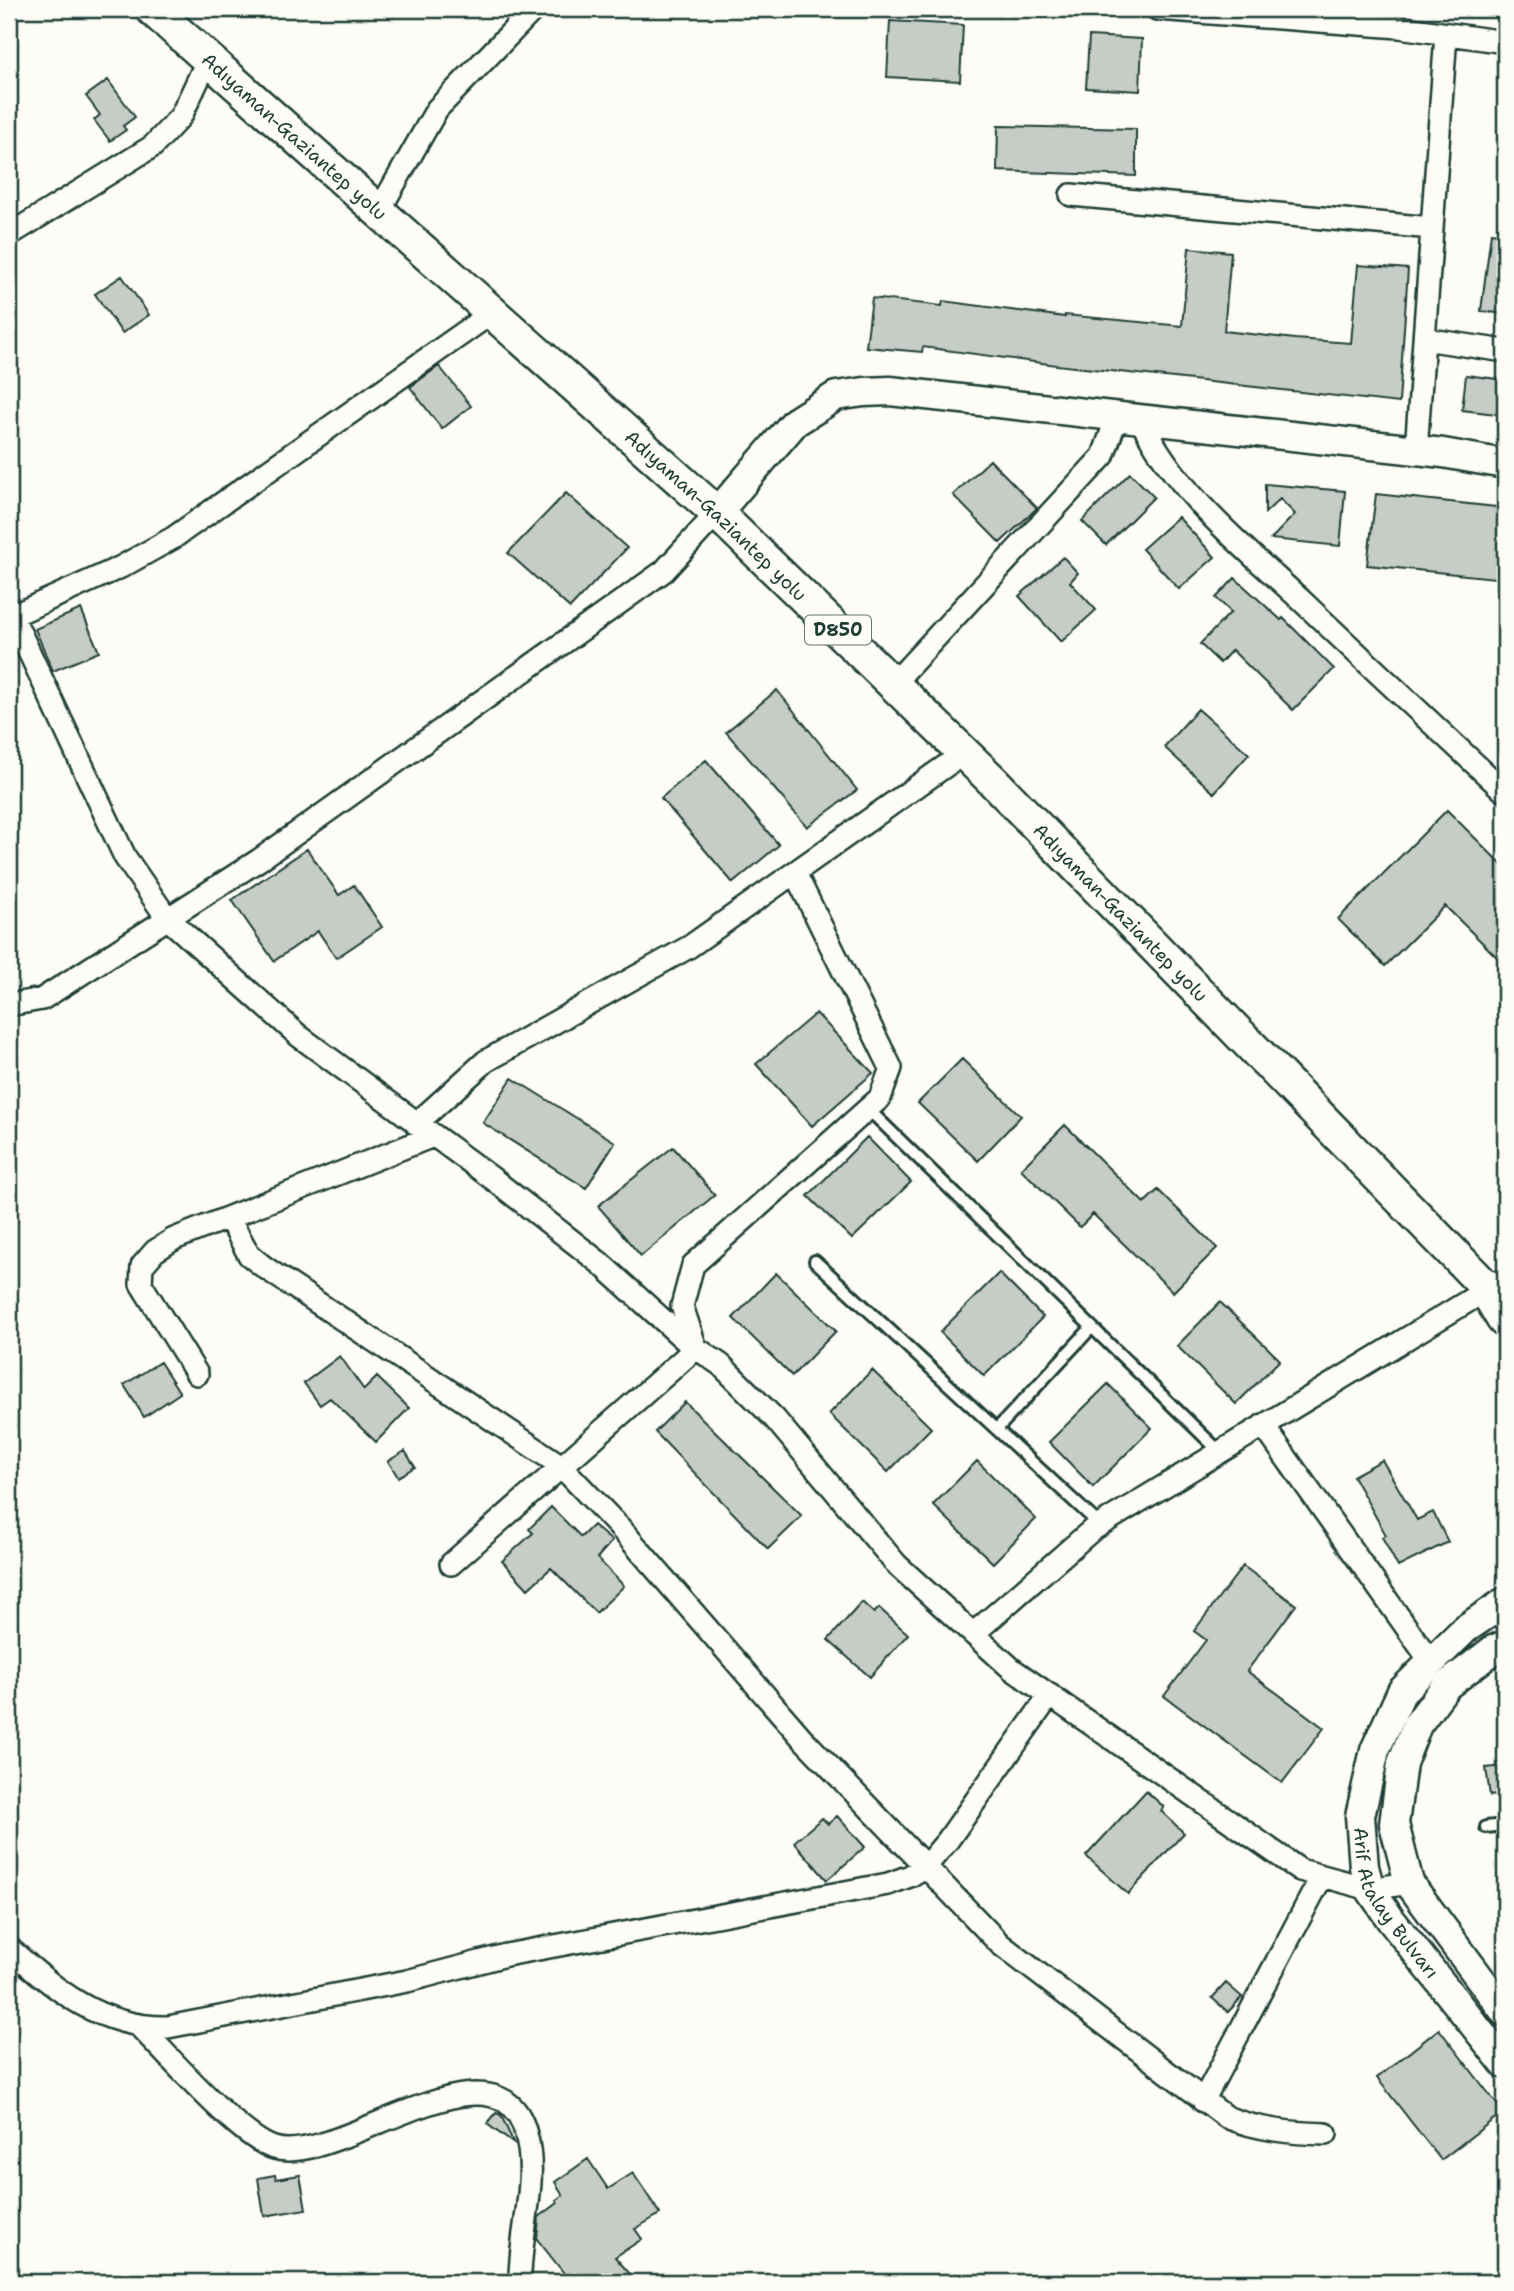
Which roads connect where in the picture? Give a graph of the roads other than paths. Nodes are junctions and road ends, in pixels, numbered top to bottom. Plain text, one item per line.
1 (152, 9) edge
2 (534, 9) edge
3 (1157, 9) edge
4 (1446, 34) junction
5 (1505, 42) edge
6 (208, 59) junction
7 (1072, 195) dead end
8 (379, 211) junction
9 (1432, 228) junction
10 (9, 235) edge
11 (492, 312) junction
12 (1424, 339) junction
13 (1505, 351) edge
14 (1129, 419) junction
15 (1416, 451) junction
16 (1505, 464) edge
17 (717, 513) junction
18 (10, 612) edge
19 (893, 684) junction
20 (964, 753) junction
21 (1505, 792) edge
22 (795, 873) junction
23 (167, 918) junction
24 (9, 1005) edge
25 (868, 1109) junction
26 (425, 1130) junction
27 (229, 1217) junction
28 (815, 1261) dead end
29 (1500, 1302) edge
30 (1092, 1327) junction
31 (696, 1348) junction
32 (197, 1374) dead end
33 (1263, 1424) junction
34 (997, 1429) junction
35 (1219, 1451) junction
36 (560, 1465) junction
37 (1100, 1525) junction
38 (452, 1564) dead end
39 (1505, 1602) edge
40 (973, 1634) junction
41 (1505, 1645) edge
42 (1431, 1662) junction
43 (1050, 1695) junction
44 (1505, 1825) edge
45 (1486, 1827) dead end
46 (926, 1866) junction
47 (1322, 1876) junction
48 (1409, 1883) junction
49 (1370, 1889) junction
50 (12, 1954) edge
51 (1505, 2012) edge
52 (140, 2028) junction
53 (1505, 2064) edge
54 (1203, 2101) junction
55 (1326, 2134) dead end
56 (520, 2282) edge

1 - 6 main road, Adıyaman-Gaziantep yolu / D850
2 - 8 street
3 - 4 street
4 - 5 street
4 - 9 street
6 - 8 main road, Adıyaman-Gaziantep yolu / D850
6 - 10 street
7 - 9 street
8 - 11 main road, Adıyaman-Gaziantep yolu / D850
9 - 12 street
11 - 17 main road, Adıyaman-Gaziantep yolu / D850
11 - 18 street
12 - 13 street
12 - 15 street
14 - 15 main road
14 - 17 main road
14 - 19 street
14 - 21 street
15 - 16 main road
17 - 19 main road, Adıyaman-Gaziantep yolu / D850
17 - 23 street
18 - 23 street
19 - 20 main road, Adıyaman-Gaziantep yolu / D850
20 - 22 street
20 - 29 main road, Adıyaman-Gaziantep yolu / D850
22 - 25 street
22 - 26 street
23 - 24 street
23 - 26 street
25 - 30 lane
25 - 31 street
26 - 27 street
26 - 31 street
27 - 32 street
27 - 36 street
28 - 34 lane
29 - 33 street
30 - 34 lane
30 - 35 lane
31 - 36 street
31 - 40 street
33 - 35 street
33 - 42 street
34 - 37 lane
35 - 37 street
36 - 38 street
36 - 46 street
37 - 40 street
39 - 42 main road, Arif Atalay Bulvarı
40 - 43 street
41 - 48 main road, Arif Atalay Bulvarı
42 - 49 main road, Arif Atalay Bulvarı
43 - 46 street
43 - 47 street
44 - 45 lane
46 - 52 street
46 - 54 street
47 - 49 street
47 - 54 street
48 - 49 street
48 - 51 main road, Arif Atalay Bulvarı
49 - 53 main road, Arif Atalay Bulvarı
50 - 52 street
52 - 56 street
54 - 55 street

